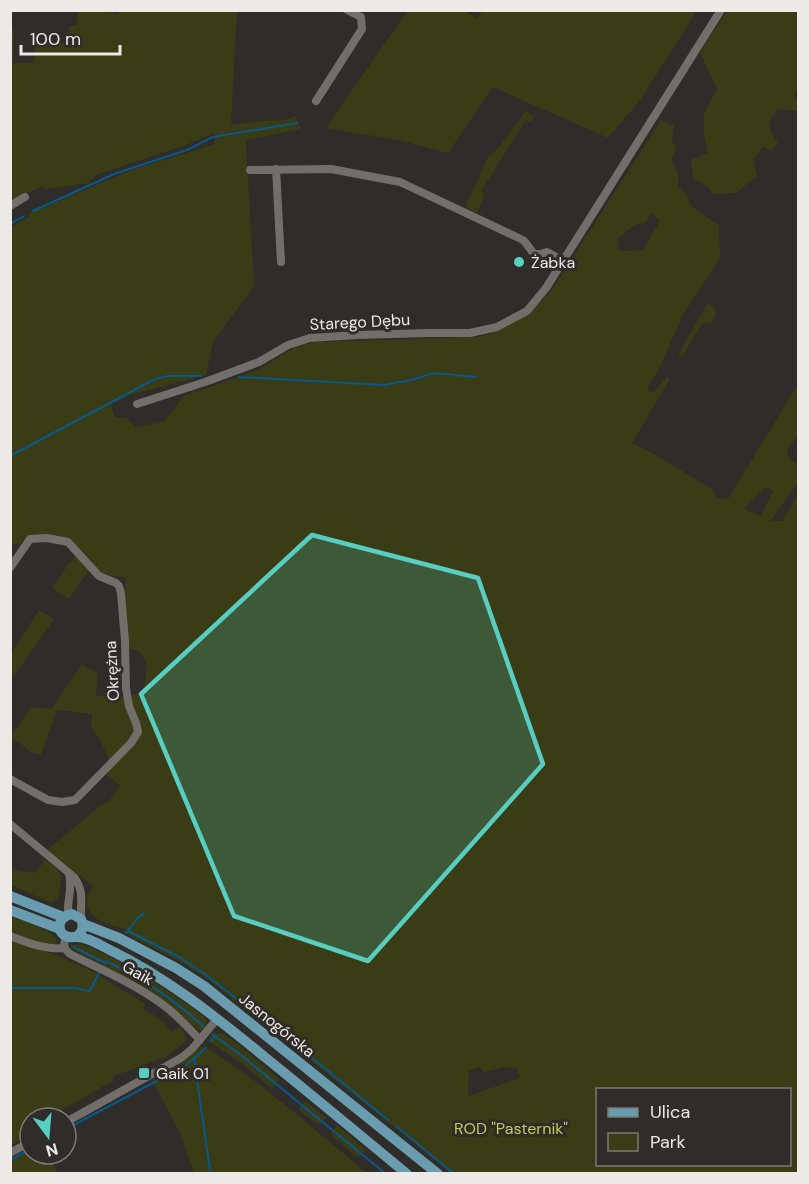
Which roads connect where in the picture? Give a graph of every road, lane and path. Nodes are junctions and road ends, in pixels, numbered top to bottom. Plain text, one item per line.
1 (347, 10) edge
2 (721, 10) edge
3 (316, 101) dead end
4 (276, 169) junction
5 (250, 170) dead end
6 (25, 197) dead end
7 (10, 206) edge
8 (564, 258) junction
9 (281, 262) dead end
10 (137, 404) dead end
11 (10, 568) edge
12 (10, 779) edge
13 (10, 824) edge
14 (69, 872) junction
15 (10, 896) edge
16 (10, 910) edge
17 (66, 916) junction
18 (82, 921) junction
19 (10, 936) edge
20 (67, 938) junction
21 (217, 1019) junction
22 (200, 1040) junction
23 (78, 1115) edge
24 (384, 1130) junction
25 (372, 1144) junction
26 (407, 1173) edge
27 (438, 1173) edge

1 - 3 street
2 - 8 street, Starego Dębu
4 - 5 street
4 - 8 street
4 - 9 street
6 - 7 street
8 - 10 street, Starego Dębu
11 - 12 street, Okrężna
13 - 14 street
14 - 17 street
14 - 18 street
15 - 17 main road
16 - 20 main road, Jasnogórska
17 - 18 main road
17 - 20 main road
18 - 20 main road
18 - 24 main road, Jasnogórska
19 - 20 street
20 - 21 main road, Jasnogórska
20 - 22 street, Gaik
21 - 22 street
21 - 25 main road, Jasnogórska
22 - 23 street
24 - 25 main road
24 - 27 main road, Jasnogórska
25 - 26 main road, Jasnogórska

